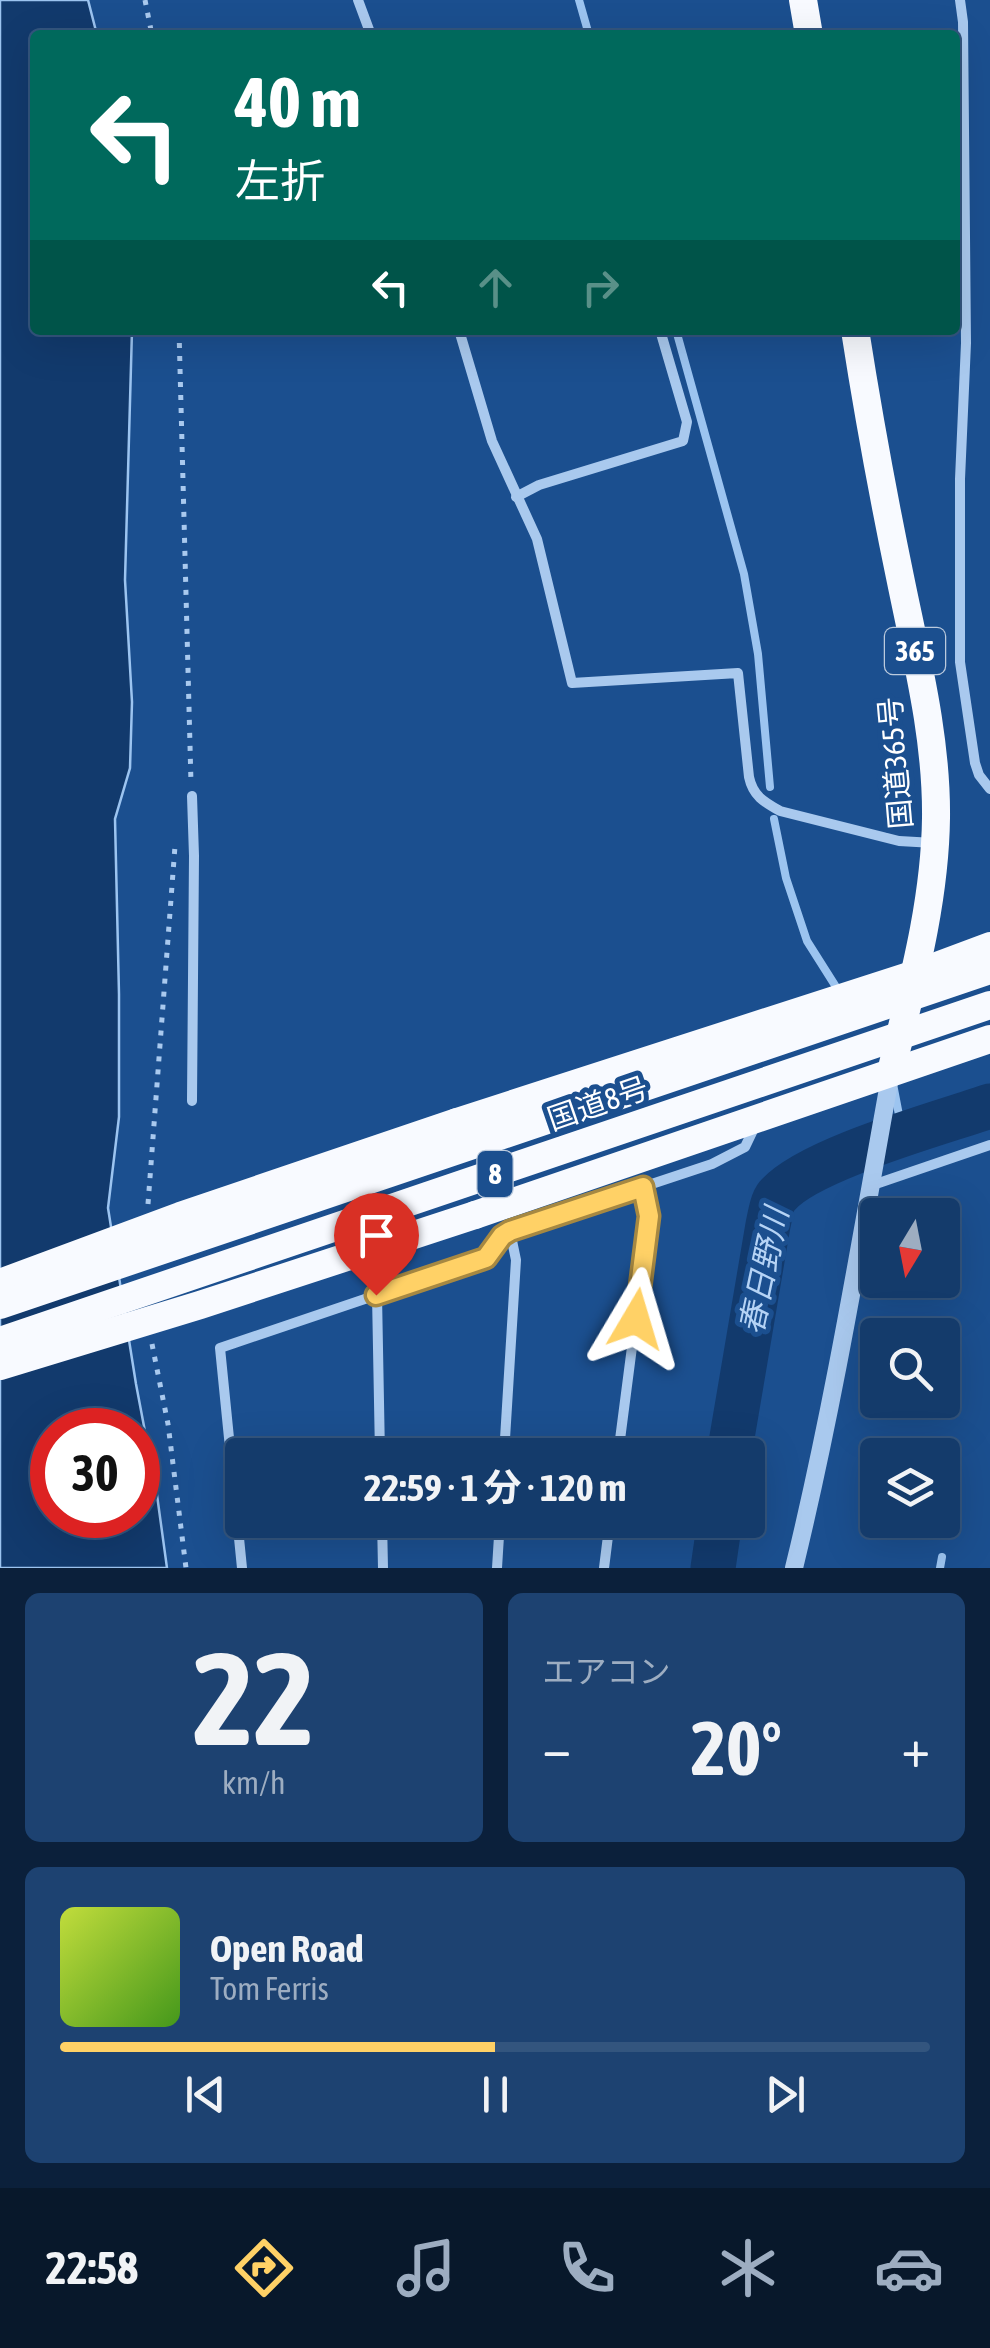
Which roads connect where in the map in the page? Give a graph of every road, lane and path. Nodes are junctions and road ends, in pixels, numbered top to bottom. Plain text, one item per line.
1 (146, 0) edge
2 (358, 0) edge
3 (804, 0) edge
4 (960, 0) edge
5 (151, 30) edge
6 (369, 30) edge
7 (808, 30) edge
8 (179, 335) edge
9 (460, 335) edge
10 (662, 335) edge
11 (857, 335) edge
12 (516, 497) junction
13 (990, 788) edge
14 (192, 796) junction
15 (935, 844) junction
16 (990, 946) edge
17 (990, 970) edge
18 (915, 974) junction
19 (990, 1005) edge
20 (990, 1039) edge
21 (890, 1072) junction
22 (192, 1101) dead end
23 (760, 1116) junction
24 (990, 1145) edge
25 (870, 1186) junction
26 (643, 1187) junction
27 (148, 1204) dead end
28 (510, 1231) junction
29 (0, 1283) edge
30 (376, 1295) junction
31 (0, 1305) edge
32 (151, 1337) dead end
33 (0, 1341) edge
34 (0, 1366) edge
35 (380, 1438) edge
36 (505, 1438) edge
37 (620, 1438) edge
38 (382, 1538) edge
39 (499, 1538) edge
40 (608, 1538) edge
41 (186, 1568) edge
42 (242, 1568) edge
43 (383, 1568) edge
44 (498, 1568) edge
45 (604, 1568) edge
46 (794, 1568) edge

1 - 5 path
2 - 6 street
3 - 7 highway
4 - 13 street
8 - 14 path
9 - 12 street
10 - 12 street
11 - 15 highway, 国道365号 / 365
12 - 15 street
14 - 22 street
14 - 27 path
15 - 18 highway, 国道365号 / 365
16 - 18 highway, 8
17 - 31 highway, 国道8号 / 8, bridge
18 - 21 highway, 国道365号 / 365
18 - 29 highway, 8, bridge
19 - 33 highway, 国道8号 / 8, bridge
20 - 21 highway, 8
21 - 23 highway, 8
21 - 25 street
23 - 26 street
23 - 34 highway, 8, bridge
24 - 25 street
25 - 46 street
26 - 28 street
26 - 37 street
28 - 30 street
28 - 36 street
30 - 35 street
30 - 42 street
32 - 41 path
38 - 43 street
39 - 44 street
40 - 45 street

